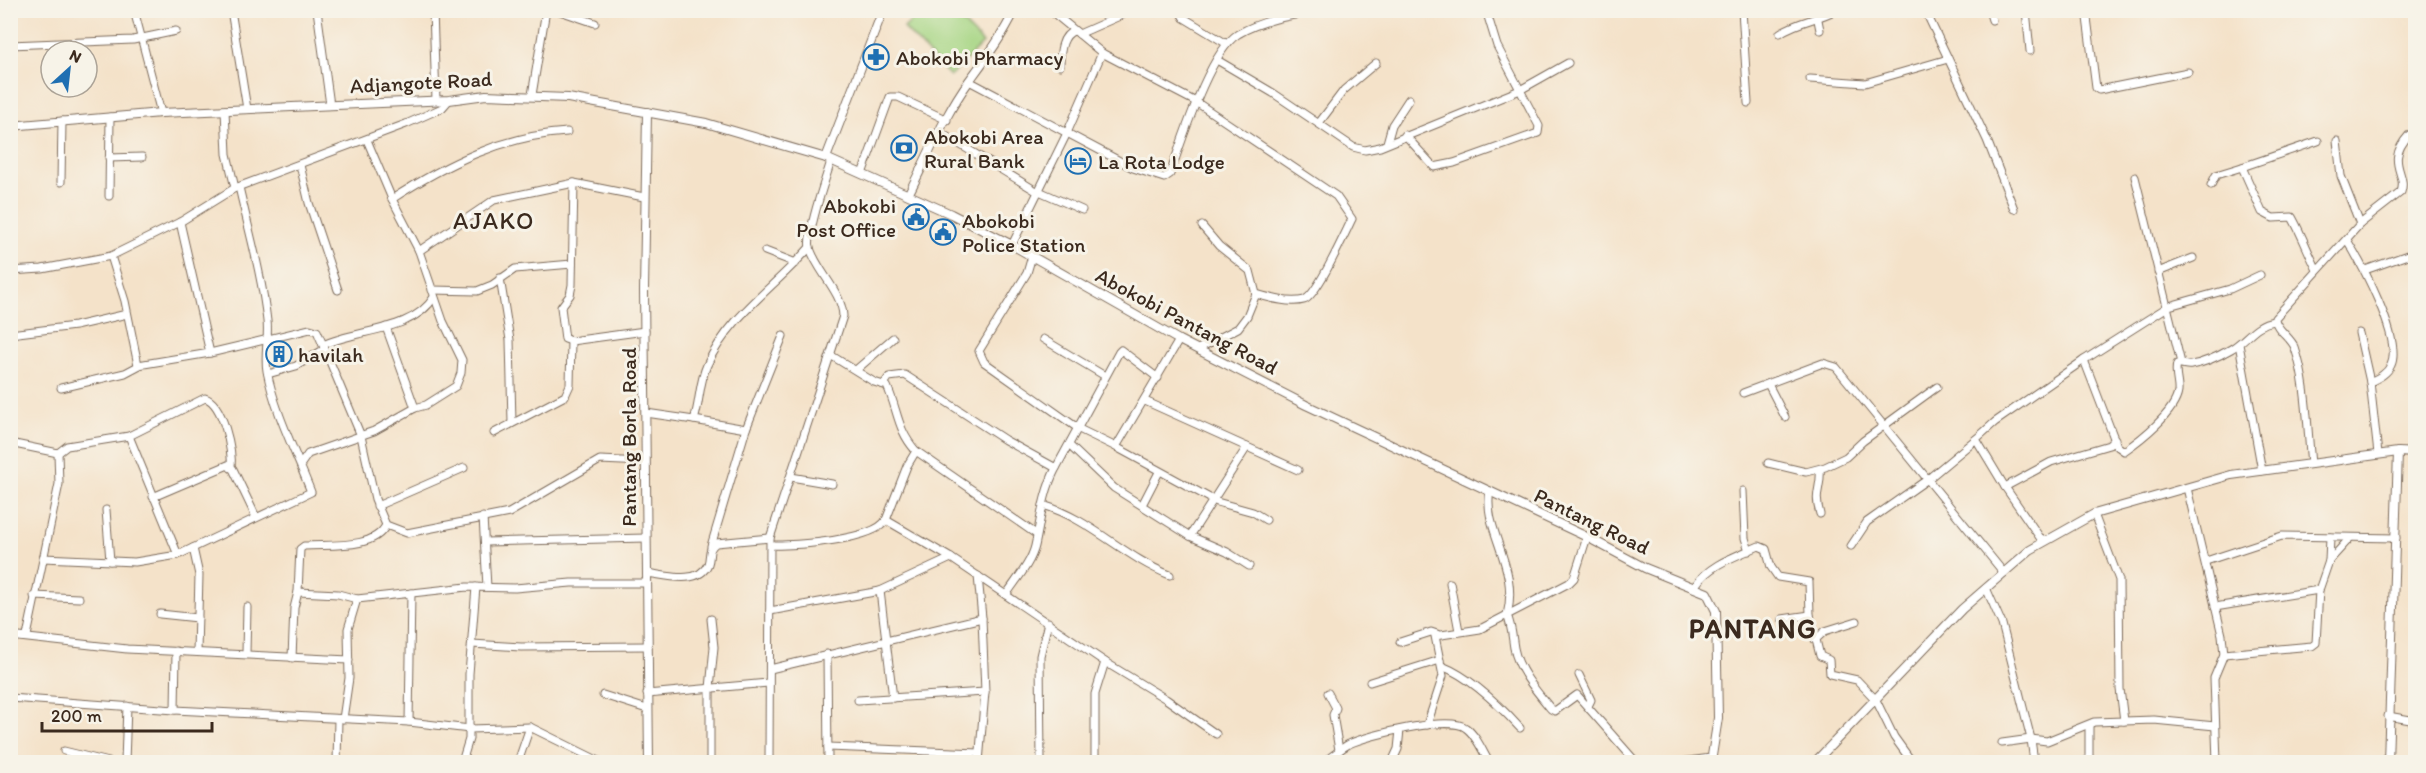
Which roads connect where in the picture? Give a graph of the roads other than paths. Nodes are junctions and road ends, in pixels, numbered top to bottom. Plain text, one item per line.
1 (134, 10) edge
2 (231, 10) edge
3 (317, 10) edge
4 (433, 10) edge
5 (546, 10) edge
6 (557, 10) edge
7 (883, 10) edge
8 (1015, 10) edge
9 (1050, 10) edge
10 (1125, 10) edge
11 (1179, 10) edge
12 (1323, 10) edge
13 (1389, 10) edge
14 (1437, 10) edge
15 (1486, 10) edge
16 (1742, 10) edge
17 (1816, 10) edge
18 (1836, 10) edge
19 (1924, 10) edge
20 (1989, 10) edge
21 (2026, 10) edge
22 (2086, 10) edge
23 (1423, 11) edge
24 (1818, 19) junction
25 (1992, 20) dead end
26 (595, 22) dead end
27 (1820, 30) dead end
28 (176, 31) dead end
29 (1076, 32) junction
30 (1780, 33) dead end
31 (141, 39) junction
32 (1227, 44) junction
33 (10, 45) edge
34 (2030, 51) dead end
35 (1101, 53) junction
36 (1948, 59) junction
37 (1217, 60) junction
38 (1376, 63) dead end
39 (1568, 63) dead end
40 (1060, 66) dead end
41 (2188, 72) dead end
42 (1810, 79) dead end
43 (969, 81) junction
44 (1520, 90) junction
45 (532, 95) junction
46 (449, 99) junction
47 (1409, 99) dead end
48 (436, 100) junction
49 (1196, 102) junction
50 (1748, 103) dead end
51 (330, 105) junction
52 (247, 109) junction
53 (225, 110) junction
54 (647, 112) junction
55 (161, 113) junction
56 (110, 117) junction
57 (947, 120) junction
58 (62, 121) junction
59 (1319, 123) junction
60 (10, 126) edge
61 (567, 132) dead end
62 (941, 133) junction
63 (1067, 133) junction
64 (1405, 135) junction
65 (2415, 135) edge
66 (367, 140) junction
67 (2318, 141) dead end
68 (2337, 141) dead end
69 (1386, 143) junction
70 (142, 157) dead end
71 (109, 158) junction
72 (829, 160) junction
73 (300, 165) junction
74 (2242, 167) junction
75 (862, 174) junction
76 (2135, 177) dead end
77 (61, 182) dead end
78 (574, 183) junction
79 (2211, 185) dead end
80 (237, 188) junction
81 (1038, 191) junction
82 (909, 193) junction
83 (109, 196) dead end
84 (644, 197) junction
85 (392, 199) junction
86 (2014, 209) dead end
87 (1082, 210) dead end
88 (180, 222) junction
89 (2360, 224) junction
90 (1202, 226) dead end
91 (2347, 240) junction
92 (1012, 245) junction
93 (810, 247) junction
94 (419, 251) junction
95 (765, 251) dead end
96 (2415, 252) edge
97 (111, 256) junction
98 (1032, 256) junction
99 (2193, 258) dead end
100 (796, 263) junction
101 (572, 264) junction
102 (2317, 270) junction
103 (2365, 270) junction
104 (10, 271) edge
105 (2158, 272) junction
106 (2260, 275) dead end
107 (501, 278) junction
108 (338, 290) dead end
109 (433, 294) junction
110 (1256, 294) junction
111 (2169, 306) junction
112 (127, 314) junction
113 (2274, 321) junction
114 (386, 327) junction
115 (645, 331) junction
116 (2359, 333) dead end
117 (10, 334) edge
118 (783, 336) dead end
119 (267, 338) junction
120 (893, 338) dead end
121 (1043, 339) dead end
122 (1179, 340) junction
123 (571, 341) junction
124 (2239, 344) junction
125 (324, 347) junction
126 (1198, 349) junction
127 (210, 353) junction
128 (831, 356) junction
129 (2084, 360) junction
130 (2181, 363) junction
131 (140, 365) junction
132 (856, 370) junction
133 (268, 374) junction
134 (1105, 376) junction
135 (1158, 378) junction
136 (2370, 382) junction
137 (884, 384) junction
138 (1768, 384) junction
139 (1937, 387) dead end
140 (61, 388) dead end
141 (1743, 393) dead end
142 (1145, 401) junction
143 (1306, 405) joint
144 (415, 408) junction
145 (646, 413) junction
146 (1785, 417) dead end
147 (694, 420) junction
148 (512, 423) junction
149 (1884, 428) junction
150 (747, 429) junction
151 (1079, 429) junction
152 (494, 434) dead end
153 (129, 436) junction
154 (361, 436) junction
155 (1976, 439) junction
156 (2115, 439) junction
157 (10, 443) edge
158 (1070, 446) junction
159 (1116, 447) junction
160 (1247, 447) junction
161 (916, 451) junction
162 (2398, 452) junction
163 (58, 453) junction
164 (2415, 453) edge
165 (2378, 454) junction
166 (644, 462) junction
167 (1768, 463) dead end
168 (301, 464) junction
169 (2311, 464) junction
170 (231, 468) junction
171 (464, 468) dead end
172 (1056, 468) junction
173 (1820, 469) junction
174 (1298, 470) dead end
175 (2262, 471) junction
176 (1159, 472) junction
177 (792, 477) junction
178 (1928, 479) junction
179 (832, 484) dead end
180 (2005, 487) junction
181 (2187, 488) junction
182 (1490, 491) junction
183 (1743, 491) dead end
184 (153, 497) junction
185 (1213, 498) junction
186 (1042, 505) junction
187 (1142, 505) junction
188 (377, 506) junction
189 (106, 510) dead end
190 (1820, 514) dead end
191 (2094, 514) junction
192 (483, 516) junction
193 (256, 517) junction
194 (886, 520) junction
195 (1266, 520) dead end
196 (386, 525) junction
197 (1036, 534) junction
198 (1190, 536) junction
199 (1587, 537) junction
200 (2330, 537) junction
201 (646, 538) junction
202 (2350, 538) junction
203 (2396, 538) junction
204 (485, 542) junction
205 (770, 542) junction
206 (2043, 542) junction
207 (711, 546) junction
208 (1851, 546) dead end
209 (193, 548) junction
210 (1749, 550) junction
211 (178, 555) junction
212 (43, 558) junction
213 (951, 558) junction
214 (110, 561) junction
215 (2206, 561) junction
216 (2329, 561) junction
217 (1249, 566) dead end
218 (646, 573) junction
219 (2004, 573) junction
220 (1170, 575) dead end
221 (978, 576) junction
222 (646, 583) junction
223 (1450, 583) dead end
224 (476, 586) junction
225 (1695, 586) junction
226 (487, 587) junction
227 (1986, 588) junction
228 (2319, 590) junction
229 (880, 591) junction
230 (298, 592) junction
231 (411, 593) junction
232 (1006, 595) junction
233 (34, 596) junction
234 (79, 598) dead end
235 (357, 599) junction
236 (247, 607) dead end
237 (2215, 607) junction
238 (770, 611) junction
239 (160, 614) dead end
240 (1507, 615) junction
241 (1810, 615) junction
242 (198, 618) junction
243 (982, 618) junction
244 (711, 619) dead end
245 (1782, 619) dead end
246 (1857, 621) dead end
247 (1048, 622) junction
248 (1458, 631) junction
249 (1437, 634) junction
250 (10, 636) edge
251 (27, 636) junction
252 (887, 639) junction
253 (1815, 640) junction
254 (1400, 642) dead end
255 (472, 644) junction
256 (646, 646) junction
257 (176, 651) junction
258 (197, 652) junction
259 (246, 653) junction
260 (827, 654) junction
261 (2224, 654) junction
262 (292, 658) junction
263 (349, 660) junction
264 (1105, 662) junction
265 (1441, 663) junction
266 (770, 669) junction
267 (1579, 675) dead end
268 (1370, 682) dead end
269 (768, 683) junction
270 (710, 688) junction
271 (985, 692) junction
272 (1328, 693) dead end
273 (647, 694) junction
274 (603, 695) dead end
275 (10, 698) edge
276 (892, 698) junction
277 (858, 700) dead end
278 (1876, 700) junction
279 (127, 706) junction
280 (1588, 706) junction
281 (647, 709) junction
282 (175, 710) junction
283 (2388, 716) junction
284 (341, 719) junction
285 (2124, 721) junction
286 (2415, 721) edge
287 (409, 722) junction
288 (1427, 725) junction
289 (2089, 725) junction
290 (2215, 726) junction
291 (530, 727) junction
292 (1520, 728) dead end
293 (470, 729) junction
294 (1400, 730) junction
295 (1216, 734) dead end
296 (2031, 740) junction
297 (2002, 743) dead end
298 (828, 747) junction
299 (64, 750) dead end
300 (1339, 750) junction
301 (979, 753) junction
302 (1711, 760) edge
303 (109, 762) edge
304 (125, 762) edge
305 (337, 762) edge
306 (462, 762) edge
307 (518, 762) edge
308 (601, 762) edge
309 (649, 762) edge
310 (710, 762) edge
311 (770, 762) edge
312 (828, 762) edge
313 (979, 762) edge
314 (1041, 762) edge
315 (1095, 762) edge
316 (1323, 762) edge
317 (1392, 762) edge
318 (1489, 762) edge
319 (1636, 762) edge
320 (1681, 762) edge
321 (1815, 762) edge
322 (1912, 762) edge
323 (2034, 762) edge
324 (2090, 762) edge
325 (2217, 762) edge
326 (2388, 762) edge

1 - 31 street
2 - 52 street
3 - 51 street
4 - 48 street
5 - 45 street
6 - 26 street
7 - 72 street
8 - 43 street
9 - 29 street
10 - 29 street
11 - 32 street
12 - 32 street
13 - 23 street
14 - 23 street
15 - 44 street
16 - 50 street
17 - 24 street
18 - 24 street
19 - 36 street
20 - 25 street
21 - 34 street
22 - 41 street
24 - 27 street
24 - 30 street
28 - 31 street
29 - 35 street
29 - 40 street
31 - 33 street
31 - 55 street
32 - 37 street
35 - 49 street
35 - 63 street
36 - 42 street
36 - 86 street
37 - 49 street
37 - 59 street
38 - 59 street
39 - 44 street
43 - 57 street
43 - 63 street
44 - 64 street
44 - 64 street
45 - 46 street, Adjangote Road
45 - 54 street, Adjangote Road
46 - 48 street, Adjangote Road
46 - 66 street
47 - 69 street
48 - 51 street, Adjangote Road
49 - 63 street
49 - 110 street
51 - 52 street, Adjangote Road
52 - 53 street, Adjangote Road
53 - 55 street, Adjangote Road
53 - 80 street
54 - 72 street, Adjangote Road
54 - 84 street, Pantang Borla Road
55 - 56 street, Adjangote Road
56 - 58 street, Adjangote Road
56 - 71 street
57 - 62 street
57 - 75 street
58 - 60 street, Adjangote Road
58 - 77 street
59 - 69 street
61 - 85 street
62 - 81 street
62 - 82 street
63 - 81 street
64 - 69 street
65 - 89 street
66 - 73 street
66 - 85 street
67 - 74 street
68 - 89 street
70 - 71 street
71 - 83 street
72 - 75 street, Abokobi Pantang Road
72 - 93 street
73 - 80 street
73 - 108 street
74 - 79 street
74 - 102 street
75 - 82 street, Abokobi Pantang Road
76 - 105 street
78 - 84 street
78 - 94 street
78 - 101 street
80 - 88 street
80 - 119 street
81 - 87 street
81 - 92 street
82 - 92 street, Abokobi Pantang Road
84 - 115 street, Pantang Borla Road
85 - 94 street
88 - 97 street
88 - 127 street
89 - 91 street
90 - 110 street
91 - 102 street
91 - 103 street
92 - 98 street, Abokobi Pantang Road
93 - 100 street
93 - 128 street
94 - 109 street
95 - 100 street
96 - 103 street
97 - 104 street
97 - 112 street
98 - 122 street, Abokobi Pantang Road
98 - 151 street
99 - 105 street
100 - 147 street
101 - 107 street
101 - 123 street
102 - 113 street
103 - 136 street
105 - 111 street
106 - 111 street
107 - 109 street
107 - 148 street
109 - 114 street
109 - 144 street
110 - 126 street
111 - 129 street
111 - 130 street
112 - 117 street
112 - 131 street
113 - 124 street
113 - 169 street
114 - 125 street
114 - 144 street
115 - 123 street
115 - 145 street, Pantang Borla Road
116 - 136 street
118 - 150 street
119 - 125 street
119 - 127 street
119 - 133 street
120 - 132 street
121 - 134 street
122 - 126 street, Abokobi Pantang Road
122 - 135 street
123 - 148 street
124 - 130 street
124 - 175 street
125 - 133 street
125 - 154 street
126 - 143 street, Abokobi Pantang Road
127 - 131 street
128 - 132 street
128 - 177 street
129 - 155 street
129 - 156 street
130 - 156 street
131 - 140 street
132 - 137 street
133 - 168 street
134 - 135 street
134 - 151 street
135 - 142 street
136 - 165 street
137 - 161 street
137 - 172 street
138 - 141 street
138 - 146 street
138 - 149 street
139 - 149 street
142 - 159 street
142 - 160 street
143 - 182 street, Pantang Road
144 - 154 street
145 - 147 street
145 - 166 street, Pantang Borla Road
147 - 150 street
148 - 152 street
149 - 173 street
149 - 178 street
150 - 207 street
151 - 158 street
151 - 159 street
153 - 163 street
153 - 170 street
153 - 184 street
154 - 168 street
154 - 188 street
155 - 178 street
155 - 180 street
156 - 180 street
157 - 163 street
158 - 172 street
158 - 187 street
159 - 176 street
160 - 174 street
160 - 185 street
161 - 194 street
161 - 197 street
162 - 164 street
162 - 165 street
162 - 203 street
163 - 212 street
165 - 169 street
166 - 192 street
166 - 201 street, Pantang Borla Road
167 - 173 street
168 - 193 street
169 - 175 street
170 - 184 street
170 - 193 street
171 - 188 street
172 - 186 street
173 - 190 street
175 - 181 street
176 - 185 street
176 - 187 street
177 - 179 street
177 - 205 street
178 - 208 street
178 - 219 street
180 - 206 street
181 - 191 street
181 - 215 street
182 - 199 street, Pantang Road
182 - 240 street
183 - 210 street
184 - 211 street
185 - 195 street
185 - 198 street
186 - 197 street
186 - 220 street
187 - 198 street
188 - 196 street
189 - 214 street
191 - 206 street
191 - 285 street
192 - 196 street
192 - 204 street
193 - 209 street
194 - 205 street
194 - 213 street
196 - 230 street
197 - 232 street
198 - 217 street
199 - 225 street, Pantang Road
199 - 240 street
200 - 202 street
200 - 215 street
200 - 216 street
201 - 204 street
201 - 218 street, Pantang Borla Road
202 - 203 street
202 - 216 street
203 - 283 street
204 - 226 street
205 - 207 street
205 - 238 street
206 - 219 street
207 - 218 street
209 - 211 street
209 - 242 street
210 - 225 street
210 - 241 street
211 - 214 street
212 - 214 street
212 - 233 street
213 - 221 street
213 - 229 street
215 - 237 street
216 - 228 street
218 - 222 street, Pantang Borla Road
219 - 227 street
221 - 232 street
221 - 243 street
222 - 226 street
222 - 256 street, Pantang Borla Road
223 - 248 street
224 - 226 street
224 - 231 street
224 - 255 street
225 - 302 street, Pantang Road
227 - 278 street
227 - 296 street
228 - 237 street
228 - 261 street
229 - 238 street
229 - 252 street
230 - 235 street
230 - 262 street
231 - 235 street
231 - 287 street
232 - 247 street
233 - 234 street
233 - 251 street
235 - 263 street
236 - 259 street
237 - 261 street
238 - 266 street
239 - 242 street
240 - 248 street
240 - 280 street
241 - 245 street
241 - 253 street
242 - 258 street
243 - 252 street
243 - 271 street
244 - 270 street
246 - 253 street
247 - 264 street
247 - 314 street
248 - 249 street
249 - 254 street
249 - 265 street
250 - 251 street
251 - 257 street
252 - 260 street
252 - 276 street
253 - 278 street
255 - 256 street
255 - 293 street
256 - 273 street, Pantang Borla Road
257 - 258 street
257 - 282 street
258 - 259 street
259 - 262 street
260 - 266 street
260 - 298 street
261 - 290 street
262 - 263 street
263 - 284 street
264 - 295 street
264 - 315 street
265 - 268 street
265 - 288 street
265 - 292 street
266 - 269 street
267 - 280 street
269 - 270 street
269 - 311 street
270 - 273 street
270 - 310 street
271 - 276 street
271 - 301 street
272 - 300 street
273 - 281 street, Pantang Borla Road
274 - 281 street
275 - 279 street
276 - 277 street
278 - 321 street
278 - 322 street
279 - 282 street
279 - 304 street
280 - 319 street
281 - 309 street, Pantang Borla Road
282 - 284 street
283 - 286 street
283 - 326 street
284 - 287 street
284 - 305 street
285 - 289 street
285 - 290 street
287 - 293 street
288 - 294 street
288 - 318 street
289 - 296 street
289 - 324 street
290 - 325 street
291 - 293 street
291 - 307 street
291 - 308 street
293 - 306 street
294 - 300 street
294 - 317 street
296 - 297 street
296 - 323 street
298 - 301 street
298 - 312 street
299 - 303 street
300 - 316 street
301 - 313 street
302 - 320 street

